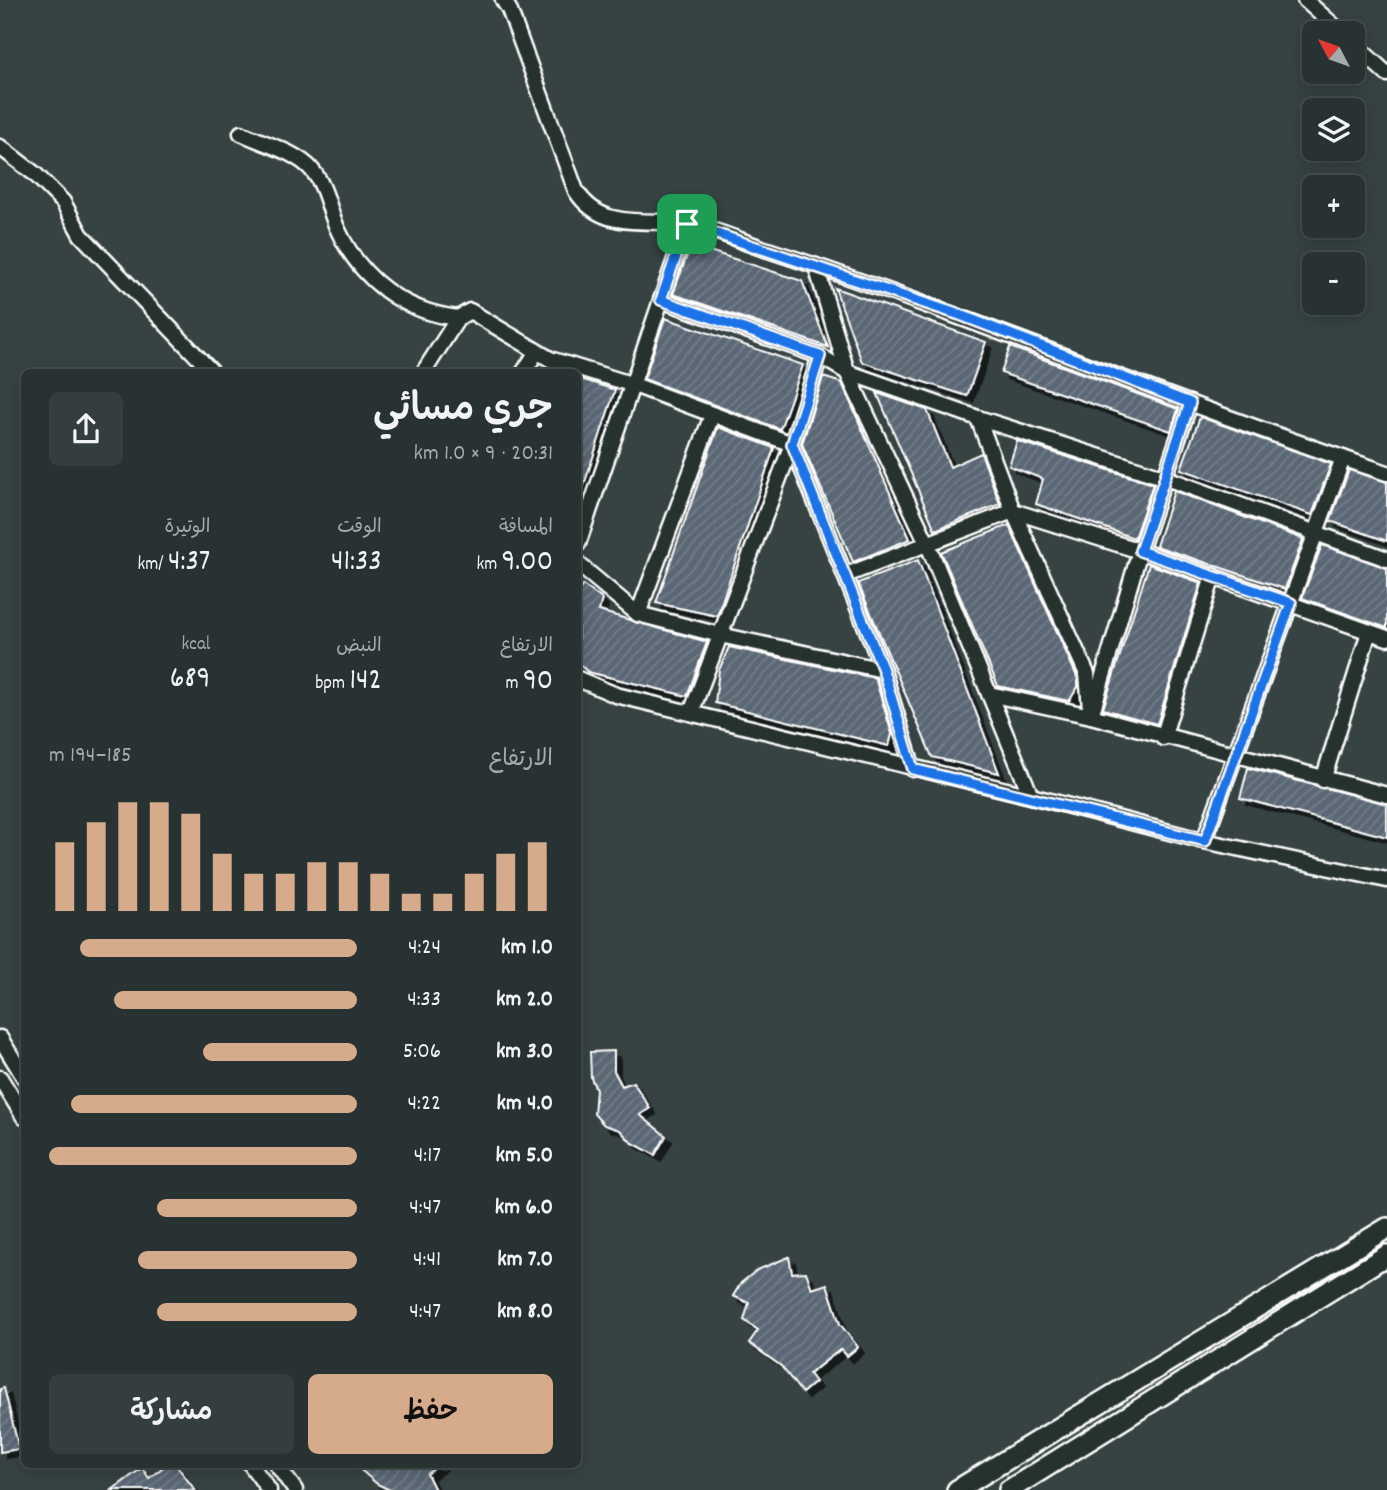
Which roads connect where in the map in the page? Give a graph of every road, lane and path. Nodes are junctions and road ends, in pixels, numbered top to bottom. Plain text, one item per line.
1 (503, 0) edge
2 (1305, 0) edge
3 (1329, 21) edge
4 (1365, 54) edge
5 (1387, 74) edge
6 (241, 133) dead end
7 (0, 146) edge
8 (687, 224) junction
9 (816, 266) junction
10 (661, 300) junction
11 (458, 318) junction
12 (820, 356) junction
13 (543, 362) edge
14 (209, 369) edge
15 (426, 369) edge
16 (571, 369) edge
17 (581, 372) edge
18 (847, 372) junction
19 (634, 385) junction
20 (1190, 403) junction
21 (712, 415) junction
22 (978, 418) junction
23 (792, 444) junction
24 (1343, 458) junction
25 (1387, 472) edge
26 (1166, 478) junction
27 (1013, 511) junction
28 (1314, 533) junction
29 (581, 535) edge
30 (928, 545) junction
31 (1140, 551) junction
32 (1387, 559) edge
33 (581, 566) edge
34 (846, 575) junction
35 (1213, 576) junction
36 (1291, 603) junction
37 (638, 614) junction
38 (1369, 632) junction
39 (720, 635) junction
40 (1387, 638) edge
41 (883, 670) junction
42 (581, 680) edge
43 (989, 694) junction
44 (691, 713) junction
45 (1091, 716) junction
46 (1163, 738) junction
47 (1237, 756) junction
48 (913, 769) junction
49 (1323, 780) junction
50 (1387, 795) edge
51 (1031, 796) junction
52 (1205, 841) junction
53 (1387, 880) edge
54 (0, 1038) edge
55 (21, 1072) edge
56 (0, 1078) edge
57 (21, 1112) edge
58 (1387, 1228) edge
59 (1387, 1255) edge
60 (253, 1468) edge
61 (280, 1468) edge
62 (269, 1490) edge
63 (295, 1490) edge
64 (957, 1490) edge
65 (1009, 1490) edge

1 - 8 street
2 - 3 street
4 - 5 street
6 - 11 street
7 - 14 street
8 - 9 street
8 - 10 street
9 - 18 street
9 - 20 street
10 - 12 street
10 - 19 street
11 - 13 street
11 - 15 street
12 - 18 street
12 - 23 street
13 - 16 street
17 - 19 street
18 - 22 street
18 - 30 street
19 - 21 street
19 - 29 street
20 - 24 street
20 - 26 street
21 - 23 street
21 - 37 street
22 - 26 street
22 - 27 street
23 - 34 street
23 - 39 street
24 - 25 street
24 - 28 street
26 - 28 street
26 - 31 street
27 - 30 street
27 - 31 street
27 - 45 street
28 - 32 street
28 - 36 street
30 - 34 street
30 - 43 street
31 - 35 street
31 - 45 street
33 - 37 street
34 - 41 street
35 - 36 street
35 - 46 street
36 - 38 street
36 - 47 street
37 - 39 street
38 - 40 street
38 - 49 street
39 - 41 street
39 - 44 street
41 - 48 street
42 - 44 street
43 - 45 street
43 - 51 street
44 - 48 street
45 - 46 street
46 - 47 street
47 - 49 street
47 - 52 street
48 - 51 street
49 - 50 street
51 - 52 street
52 - 53 street
54 - 55 street
56 - 57 street
58 - 64 main road
59 - 65 main road
60 - 62 street
61 - 63 street

